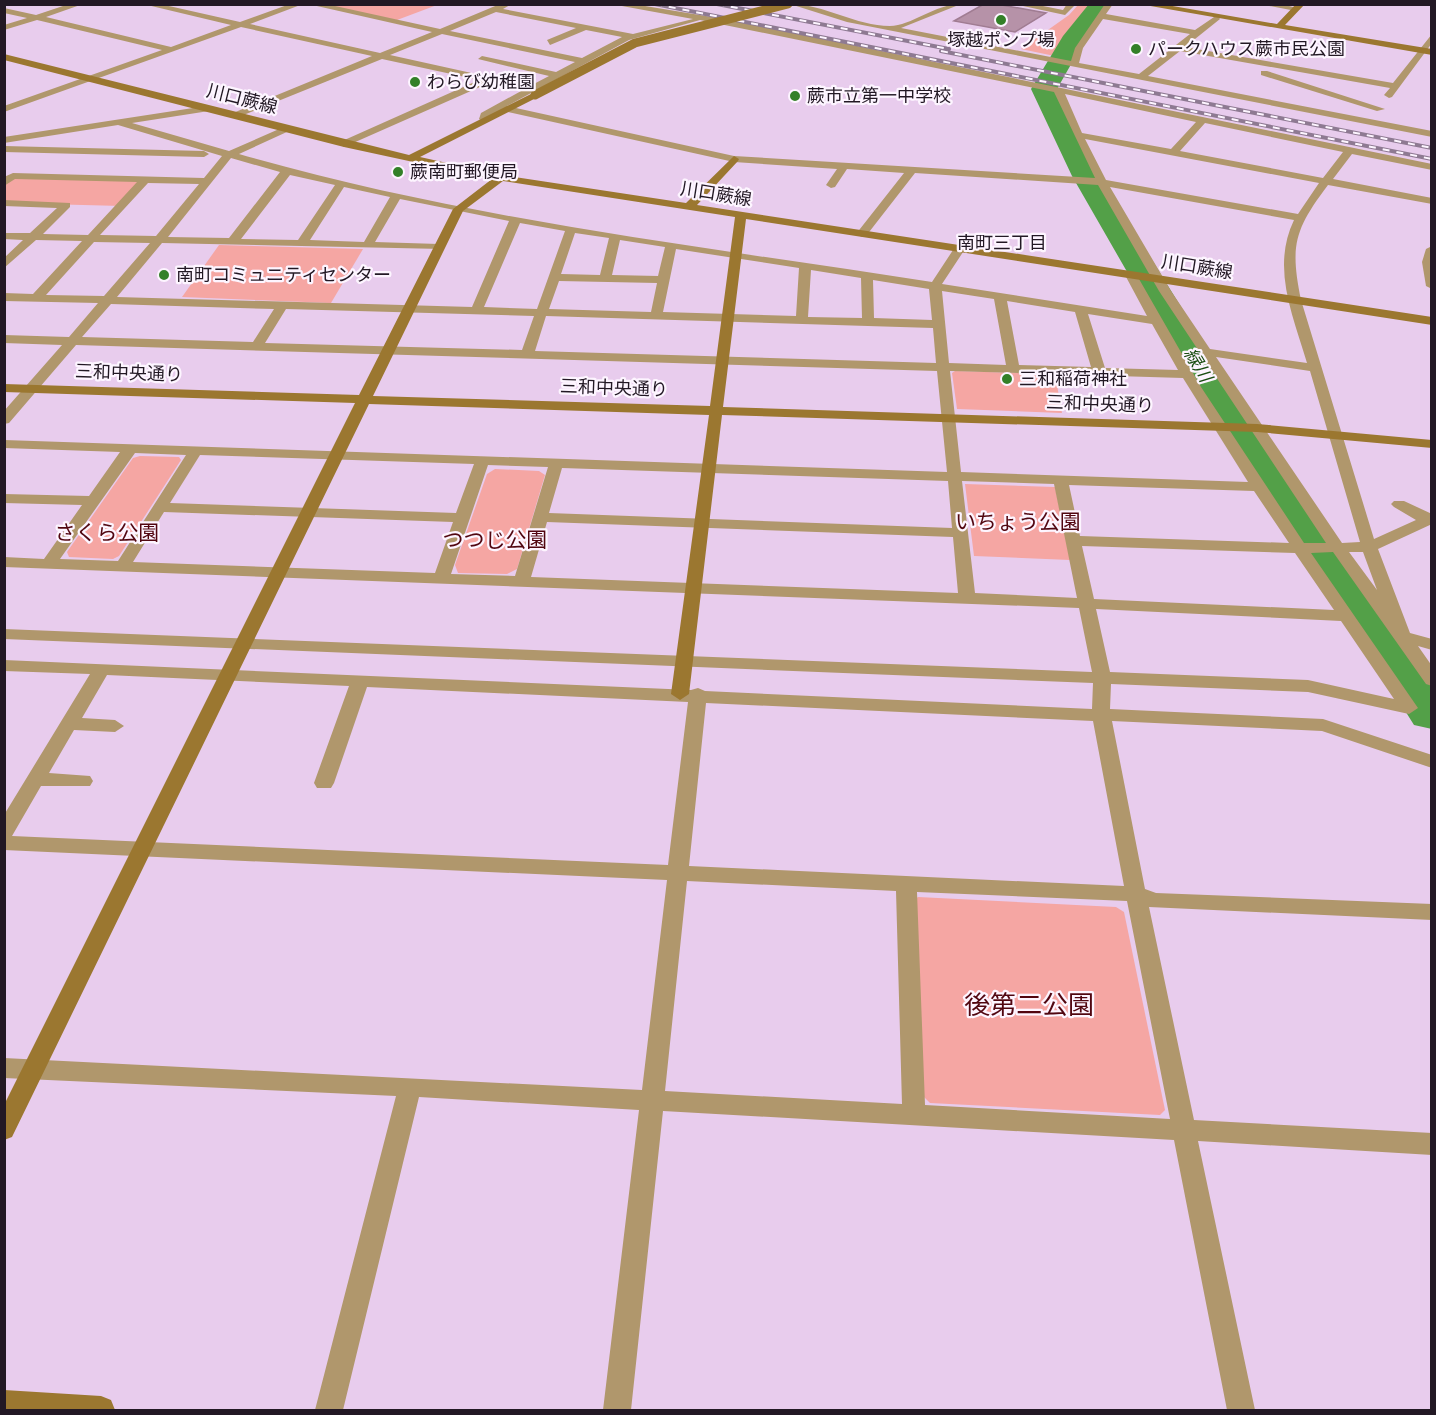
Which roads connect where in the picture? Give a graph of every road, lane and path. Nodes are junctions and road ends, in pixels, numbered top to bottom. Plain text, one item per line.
1 (79, 4) edge
2 (147, 4) edge
3 (299, 4) edge
4 (312, 4) edge
5 (508, 4) edge
6 (615, 4) edge
7 (788, 4) edge
8 (1018, 4) edge
9 (1072, 4) edge
10 (1109, 4) edge
11 (1143, 4) edge
12 (1263, 4) edge
13 (801, 5) edge
14 (949, 5) edge
15 (1298, 7) edge
16 (4, 10) edge
17 (496, 10) junction
18 (1101, 16) junction
19 (1217, 17) junction
20 (37, 18) junction
21 (704, 20) junction
22 (587, 23) junction
23 (241, 25) junction
24 (1278, 27) junction
25 (4, 28) edge
26 (892, 28) junction
27 (442, 32) junction
28 (1197, 33) junction
29 (988, 35) dead end
30 (632, 36) junction
31 (1431, 36) edge
32 (550, 42) dead end
33 (974, 44) junction
34 (1178, 48) junction
35 (173, 50) junction
36 (1420, 51) junction
37 (1431, 52) edge
38 (4, 57) edge
39 (380, 57) junction
40 (482, 59) dead end
41 (582, 61) junction
42 (1260, 63) junction
43 (1074, 64) junction
44 (556, 75) junction
45 (1141, 76) junction
46 (92, 79) junction
47 (487, 80) junction
48 (1395, 86) junction
49 (1058, 90) junction
50 (533, 92) junction
51 (4, 109) edge
52 (206, 109) junction
53 (508, 109) junction
54 (1380, 109) junction
55 (236, 116) junction
56 (484, 119) junction
57 (1203, 120) junction
58 (1372, 122) junction
59 (120, 123) junction
60 (286, 129) junction
61 (1431, 134) edge
62 (1077, 135) junction
63 (4, 140) edge
64 (344, 144) junction
65 (4, 149) edge
66 (54, 150) junction
67 (1350, 150) junction
68 (1173, 153) junction
69 (228, 155) junction
70 (409, 159) junction
71 (734, 159) junction
72 (844, 166) junction
73 (1431, 167) edge
74 (287, 171) junction
75 (911, 171) junction
76 (26, 176) junction
77 (93, 178) junction
78 (501, 178) junction
79 (146, 180) junction
80 (207, 181) junction
81 (1102, 182) junction
82 (1327, 182) junction
83 (4, 183) edge
84 (341, 184) junction
85 (831, 184) dead end
86 (396, 196) junction
87 (73, 198) junction
88 (1431, 201) edge
89 (4, 203) edge
90 (688, 208) junction
91 (458, 209) junction
92 (741, 215) junction
93 (1301, 218) junction
94 (516, 219) junction
95 (571, 229) junction
96 (862, 234) junction
97 (4, 236) edge
98 (34, 236) junction
99 (615, 236) junction
100 (93, 238) junction
101 (160, 239) junction
102 (233, 241) junction
103 (302, 243) junction
104 (368, 245) junction
105 (671, 245) junction
106 (439, 247) junction
107 (959, 249) junction
108 (1431, 249) edge
109 (735, 255) junction
110 (4, 265) edge
111 (805, 266) junction
112 (1134, 275) junction
113 (867, 276) junction
114 (554, 277) junction
115 (605, 278) junction
116 (1159, 279) junction
117 (663, 280) junction
118 (935, 286) junction
119 (1431, 286) edge
120 (4, 297) edge
121 (1000, 297) junction
122 (36, 298) junction
123 (107, 300) junction
124 (1295, 300) junction
125 (282, 306) junction
126 (408, 309) junction
127 (1081, 310) junction
128 (476, 311) junction
129 (541, 313) junction
130 (656, 316) junction
131 (728, 318) junction
132 (802, 320) junction
133 (1156, 321) junction
134 (1431, 321) edge
135 (868, 322) junction
136 (938, 324) junction
137 (4, 339) edge
138 (71, 342) junction
139 (257, 346) junction
140 (388, 350) junction
141 (1206, 352) junction
142 (527, 354) junction
143 (722, 360) junction
144 (943, 367) junction
145 (1316, 368) junction
146 (1013, 369) junction
147 (1099, 371) junction
148 (1188, 374) junction
149 (4, 388) edge
150 (32, 389) junction
151 (363, 400) junction
152 (715, 411) junction
153 (948, 419) junction
154 (4, 420) edge
155 (1222, 428) junction
156 (1256, 428) junction
157 (1338, 436) junction
158 (4, 444) edge
159 (1431, 444) edge
160 (130, 449) junction
161 (195, 451) junction
162 (336, 456) junction
163 (482, 461) junction
164 (556, 464) junction
165 (708, 469) junction
166 (956, 478) junction
167 (1061, 481) junction
168 (1258, 487) junction
169 (4, 498) edge
170 (93, 501) junction
171 (1399, 504) dead end
172 (160, 507) junction
173 (308, 513) junction
174 (540, 517) junction
175 (462, 518) junction
176 (1430, 519) edge
177 (701, 524) junction
178 (961, 533) junction
179 (1074, 541) junction
180 (1336, 547) junction
181 (1369, 547) junction
182 (1300, 548) junction
183 (4, 562) edge
184 (49, 563) junction
185 (122, 567) junction
186 (278, 574) junction
187 (441, 580) junction
188 (521, 582) junction
189 (693, 587) junction
190 (967, 598) junction
191 (1087, 604) junction
192 (1347, 616) junction
193 (4, 634) edge
194 (1403, 636) junction
195 (243, 644) junction
196 (1431, 645) edge
197 (685, 662) junction
198 (4, 665) edge
199 (101, 671) junction
200 (228, 676) junction
201 (1102, 678) junction
202 (1431, 680) edge
203 (360, 681) junction
204 (689, 694) junction
205 (1101, 714) junction
206 (70, 724) junction
207 (116, 726) dead end
208 (1431, 762) edge
209 (37, 779) junction
210 (83, 781) dead end
211 (324, 783) dead end
212 (4, 832) edge
213 (4, 843) edge
214 (142, 850) junction
215 (677, 874) junction
216 (906, 884) junction
217 (1136, 894) junction
218 (1431, 912) edge
219 (4, 1068) edge
220 (33, 1070) junction
221 (410, 1087) junction
222 (652, 1101) junction
223 (914, 1115) junction
224 (4, 1130) edge
225 (1183, 1130) junction
226 (1431, 1144) edge
227 (4, 1404) edge
228 (101, 1410) edge
229 (329, 1410) edge
230 (618, 1410) edge
231 (1241, 1410) edge

1 - 20 street
2 - 23 street
3 - 23 street
4 - 27 street
5 - 17 street
6 - 21 street
7 - 50 street, bridge
8 - 9 street
10 - 18 street
11 - 19 street
12 - 15 street
13 - 26 street
14 - 26 street
15 - 24 street
16 - 20 street
17 - 22 street
17 - 27 street
18 - 28 street
18 - 43 street
19 - 24 street
19 - 28 street
20 - 25 street
20 - 35 street
21 - 30 street
21 - 49 street
22 - 30 street
22 - 32 street
23 - 35 street
23 - 39 street
24 - 36 street
26 - 33 street
27 - 39 street
27 - 41 street
28 - 34 street
29 - 33 street
30 - 41 street
31 - 36 street
33 - 43 street
34 - 42 street
34 - 45 street
35 - 46 street
36 - 37 street
36 - 48 street
38 - 46 street, 川口蕨線
39 - 47 street
39 - 55 street
40 - 44 street
41 - 44 street
42 - 48 street
42 - 54 street
43 - 45 street
44 - 50 street
45 - 58 street
46 - 51 street
46 - 52 street, 川口蕨線
47 - 50 street
47 - 64 street
48 - 54 street
49 - 57 street
49 - 62 street
50 - 53 street
50 - 56 street
52 - 55 street, 川口蕨線
52 - 59 street
53 - 56 street
53 - 71 street
54 - 58 street
55 - 60 street, 川口蕨線
56 - 70 street
57 - 67 street
57 - 68 street
58 - 61 street
59 - 63 street
59 - 69 street
60 - 64 street, 川口蕨線
60 - 69 street
62 - 68 street
62 - 81 street
64 - 70 street, 川口蕨線
65 - 66 street
66 - 69 street
66 - 76 street
67 - 73 street
67 - 82 street
68 - 82 street
69 - 74 street
69 - 80 street
70 - 78 street, 川口蕨線
71 - 72 street
71 - 90 street
72 - 75 street
72 - 85 street
74 - 84 street
74 - 102 street
75 - 81 street
75 - 96 street
76 - 77 street
76 - 83 street
77 - 79 street
77 - 87 street
78 - 90 street, 川口蕨線
78 - 91 street
79 - 80 street
79 - 100 street
80 - 101 street
81 - 93 street
81 - 116 street
82 - 88 street
82 - 93 street
84 - 86 street
84 - 103 street
86 - 91 street
86 - 104 street
87 - 89 street
87 - 98 street
90 - 92 street, 川口蕨線
91 - 94 street
91 - 106 street
92 - 96 street, 川口蕨線
92 - 109 street
93 - 124 street
94 - 95 street
94 - 128 street
95 - 99 street
95 - 114 street
96 - 107 street, 川口蕨線
97 - 98 street
98 - 100 street
98 - 110 street
99 - 105 street
99 - 115 street
100 - 101 street
100 - 122 street
101 - 102 street
101 - 123 street
102 - 103 street
103 - 104 street
104 - 106 street
105 - 109 street
105 - 117 street
106 - 126 street
107 - 112 street, 川口蕨線
107 - 118 street
108 - 119 street
109 - 111 street
109 - 131 street
111 - 113 street
111 - 132 street
112 - 116 street, 川口蕨線
112 - 133 street
113 - 118 street
113 - 135 street
114 - 115 street
114 - 129 street
115 - 117 street
116 - 124 street, 川口蕨線
116 - 141 street
117 - 130 street
118 - 121 street
118 - 136 street
120 - 122 street
121 - 127 street
121 - 146 street
122 - 123 street
123 - 125 street
123 - 138 street
124 - 134 street, 川口蕨線
124 - 145 street
125 - 126 street
125 - 139 street
126 - 128 street
126 - 140 street
127 - 133 street
127 - 147 street
128 - 129 street
129 - 130 street
129 - 142 street
130 - 131 street
131 - 132 street
131 - 143 street
132 - 135 street
133 - 148 street
135 - 136 street
136 - 144 street
137 - 138 street
138 - 139 street
138 - 150 street
139 - 140 street
140 - 142 street
140 - 151 street
141 - 145 street
141 - 156 street
142 - 143 street
143 - 144 street
143 - 152 street
144 - 146 street
144 - 153 street
145 - 157 street
146 - 147 street
147 - 148 street
148 - 155 street
149 - 150 street, 三和中央通り
150 - 151 street, 三和中央通り
150 - 154 street
151 - 152 street, 三和中央通り
151 - 162 street
152 - 153 street, 三和中央通り
152 - 165 street
153 - 155 street, 三和中央通り
153 - 166 street
155 - 156 street, 三和中央通り
155 - 168 street
156 - 157 street
156 - 180 street
157 - 159 street
157 - 181 street
158 - 160 street
160 - 161 street
160 - 170 street
161 - 162 street
161 - 172 street
162 - 163 street
162 - 173 street
163 - 164 street
163 - 175 street
164 - 165 street
164 - 174 street
165 - 166 street
165 - 177 street
166 - 167 street
166 - 178 street
167 - 168 street
167 - 179 street
168 - 182 street
169 - 170 street
170 - 184 street
171 - 176 street
172 - 173 street
172 - 185 street
173 - 175 street
173 - 186 street
174 - 177 street
174 - 188 street
175 - 187 street
176 - 181 street
177 - 178 street
177 - 189 street
178 - 190 street
179 - 182 street
179 - 191 street
180 - 181 street
180 - 182 street
180 - 194 street
181 - 194 street
182 - 192 street
183 - 184 street
184 - 185 street
185 - 186 street
186 - 187 street
186 - 195 street
187 - 188 street
188 - 189 street
189 - 190 street
189 - 197 street
190 - 191 street
191 - 192 street
191 - 201 street
192 - 201 street
193 - 195 street
194 - 196 street
194 - 202 street
195 - 197 street
195 - 200 street
197 - 201 street
197 - 204 street
198 - 199 street
199 - 200 street
199 - 206 street
200 - 203 street
200 - 214 street
201 - 205 street
203 - 204 street
203 - 211 street
204 - 205 street
204 - 215 street
205 - 208 street
205 - 217 street
206 - 207 street
206 - 209 street
209 - 210 street
209 - 212 street
213 - 214 street
214 - 215 street
214 - 220 street
215 - 216 street
215 - 222 street
216 - 217 street
216 - 223 street
217 - 218 street
217 - 225 street
219 - 220 street
220 - 221 street
220 - 224 street
221 - 222 street
221 - 229 street
222 - 223 street
222 - 230 street
223 - 225 street
225 - 226 street
225 - 231 street
227 - 228 street

